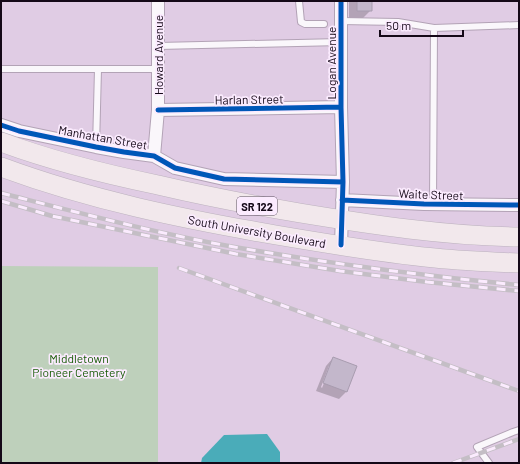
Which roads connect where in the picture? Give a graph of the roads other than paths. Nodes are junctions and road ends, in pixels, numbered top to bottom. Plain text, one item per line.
1 (158, 1) edge
2 (299, 1) edge
3 (341, 1) edge
4 (341, 21) junction
5 (324, 24) dead end
6 (519, 26) edge
7 (434, 28) junction
8 (341, 42) junction
9 (158, 46) junction
10 (1, 69) edge
11 (98, 69) junction
12 (158, 69) junction
13 (341, 107) junction
14 (158, 110) junction
15 (1, 125) edge
16 (1, 142) edge
17 (96, 147) junction
18 (154, 156) junction
19 (1, 167) edge
20 (1, 176) edge
21 (343, 182) junction
22 (44, 183) junction
23 (342, 200) junction
24 (433, 204) junction
25 (519, 205) edge
26 (342, 220) junction
27 (519, 237) edge
28 (341, 246) junction
29 (519, 264) edge
30 (519, 430) edge
31 (489, 463) edge

1 - 9 street, Howard Avenue
2 - 5 lane
3 - 4 street, Logan Avenue
4 - 7 lane
4 - 8 street, Logan Avenue
6 - 7 lane
7 - 24 lane
8 - 9 lane
8 - 13 street, Logan Avenue
9 - 12 street, Howard Avenue
10 - 11 lane
11 - 12 lane
11 - 17 lane
12 - 14 street, Howard Avenue
13 - 14 street, Harlan Street
13 - 21 street, Logan Avenue
14 - 18 street, Howard Avenue
15 - 17 street, Manhattan Street
16 - 26 main road, South University Boulevard / SR 122
17 - 18 street, Manhattan Street
18 - 21 street, Manhattan Street
19 - 22 main road, South University Boulevard
20 - 22 main road
21 - 23 street, Logan Avenue
22 - 28 main road, South University Boulevard / SR 122
23 - 24 street, Waite Street
23 - 26 street, Logan Avenue
24 - 25 street, Waite Street
26 - 27 main road, South University Boulevard / SR 122
26 - 28 street, Logan Avenue
28 - 29 main road, South University Boulevard / SR 122
30 - 31 lane

